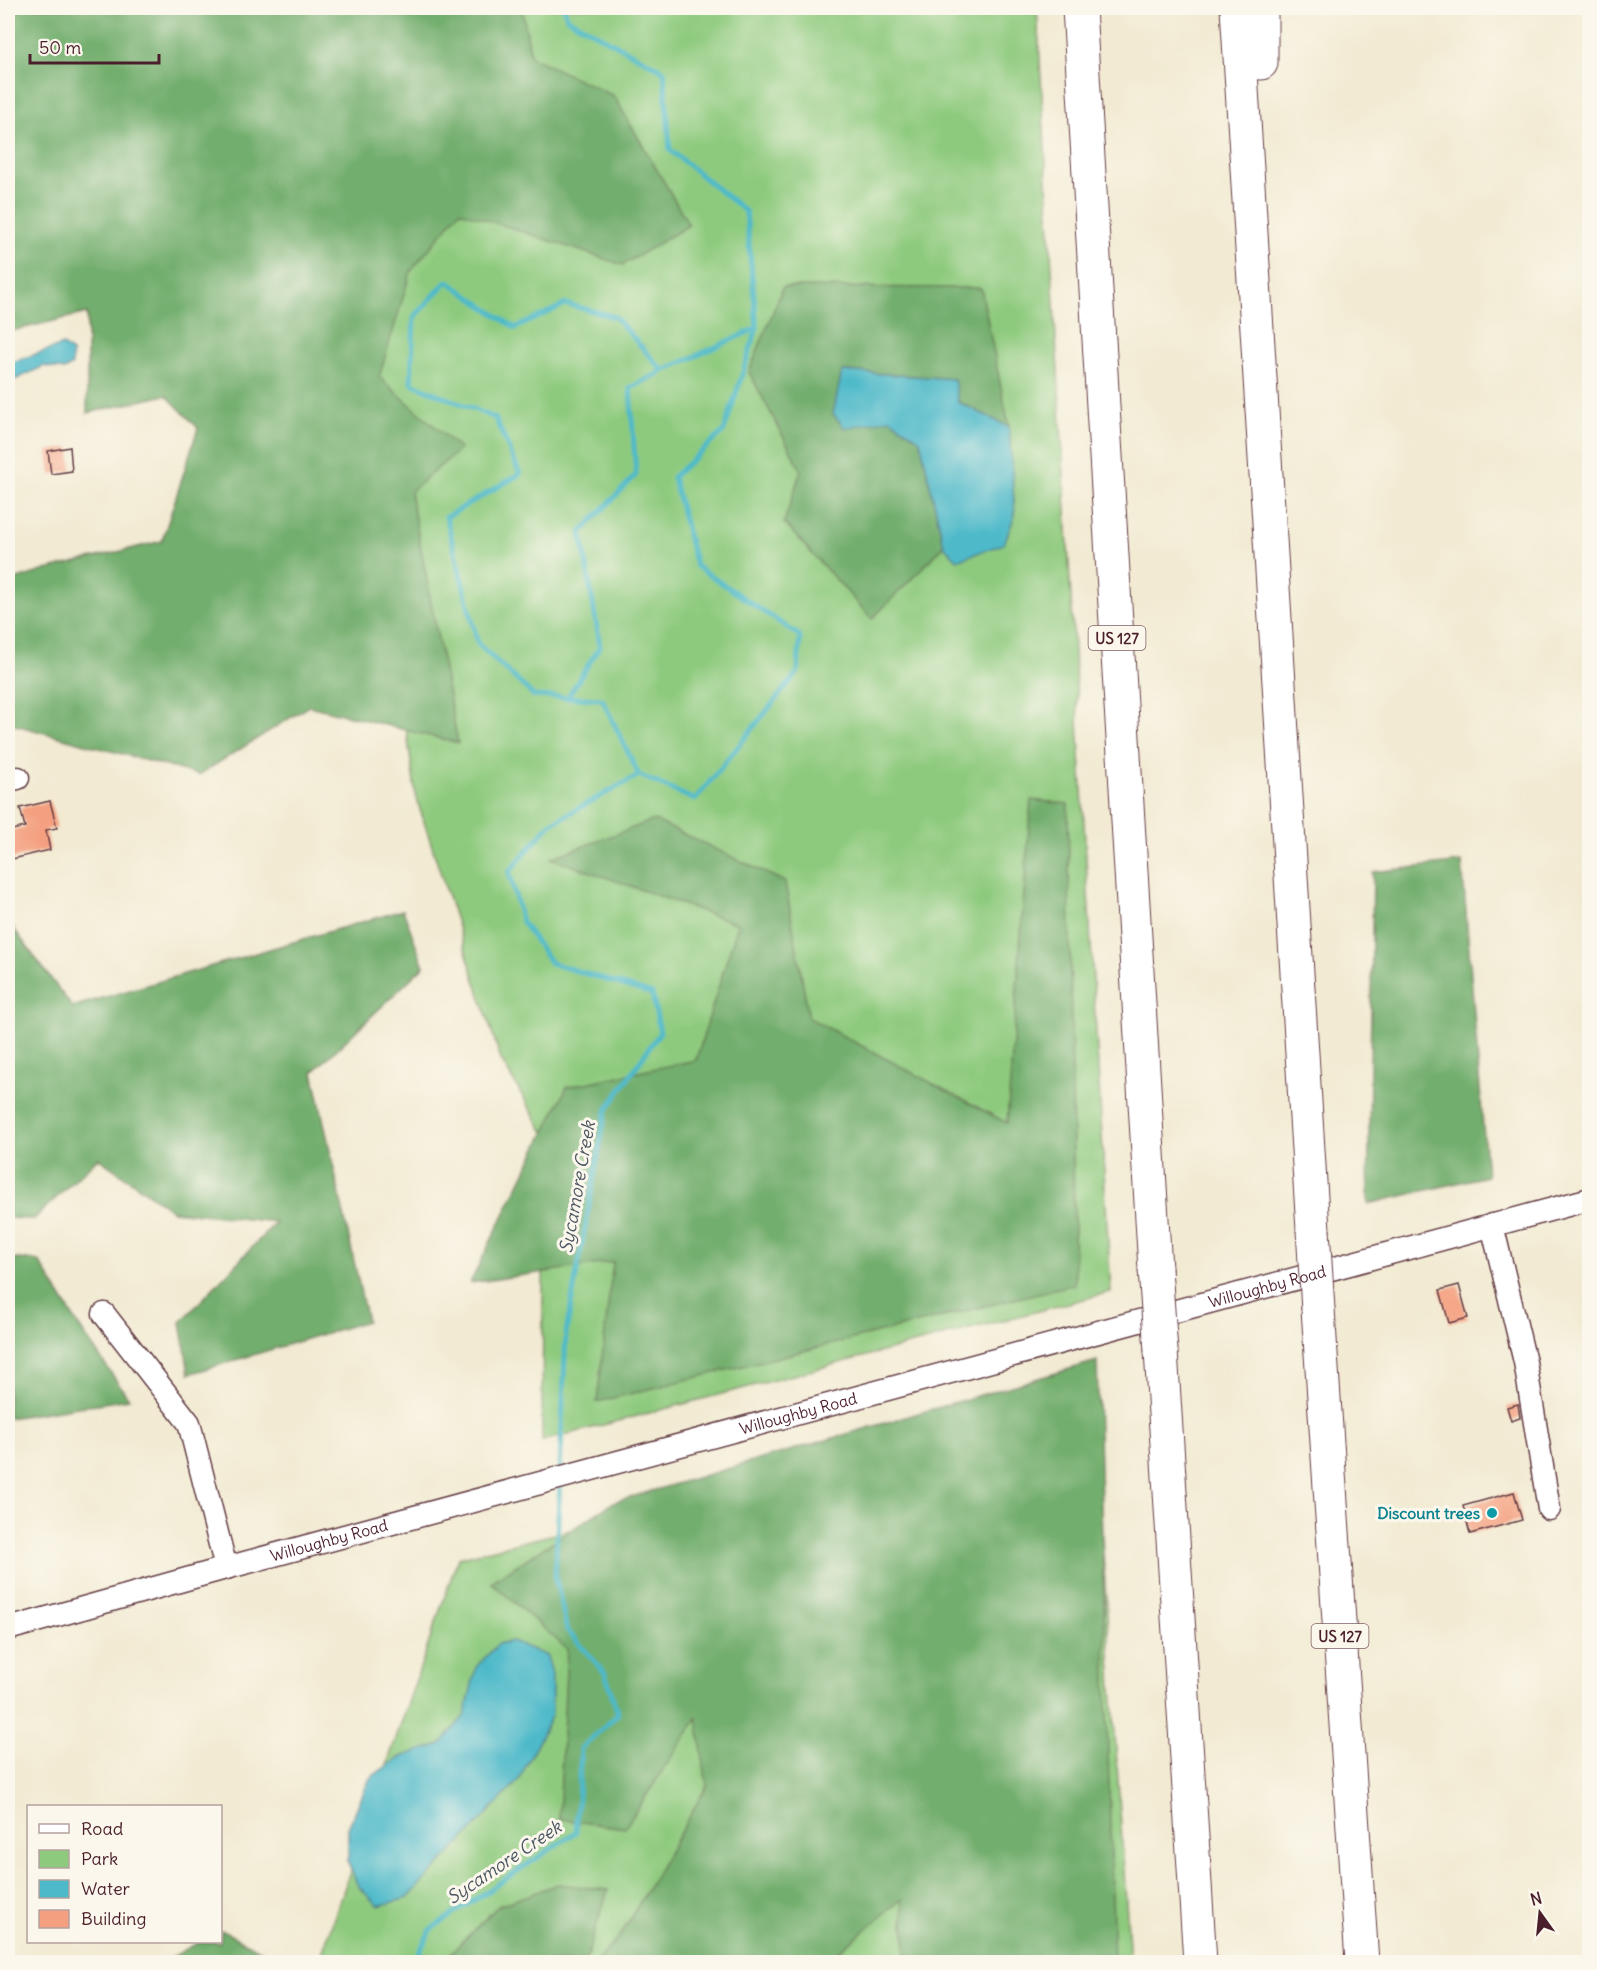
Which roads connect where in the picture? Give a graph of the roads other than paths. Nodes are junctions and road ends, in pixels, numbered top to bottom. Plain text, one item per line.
1 (1079, 8) edge
2 (1237, 8) edge
3 (1261, 8) edge
4 (1256, 317) junction
5 (1590, 1199) edge
6 (1492, 1225) junction
7 (105, 1314) dead end
8 (1549, 1509) dead end
9 (226, 1568) junction
10 (8, 1629) edge
11 (1200, 1962) edge
12 (1362, 1962) edge

1 - 11 highway, US 127, bridge
2 - 4 highway, US 127
3 - 4 highway
4 - 12 highway, US 127, bridge
5 - 6 street, Willoughby Road
6 - 8 street
6 - 9 street, Willoughby Road
7 - 9 street
9 - 10 street, Willoughby Road

